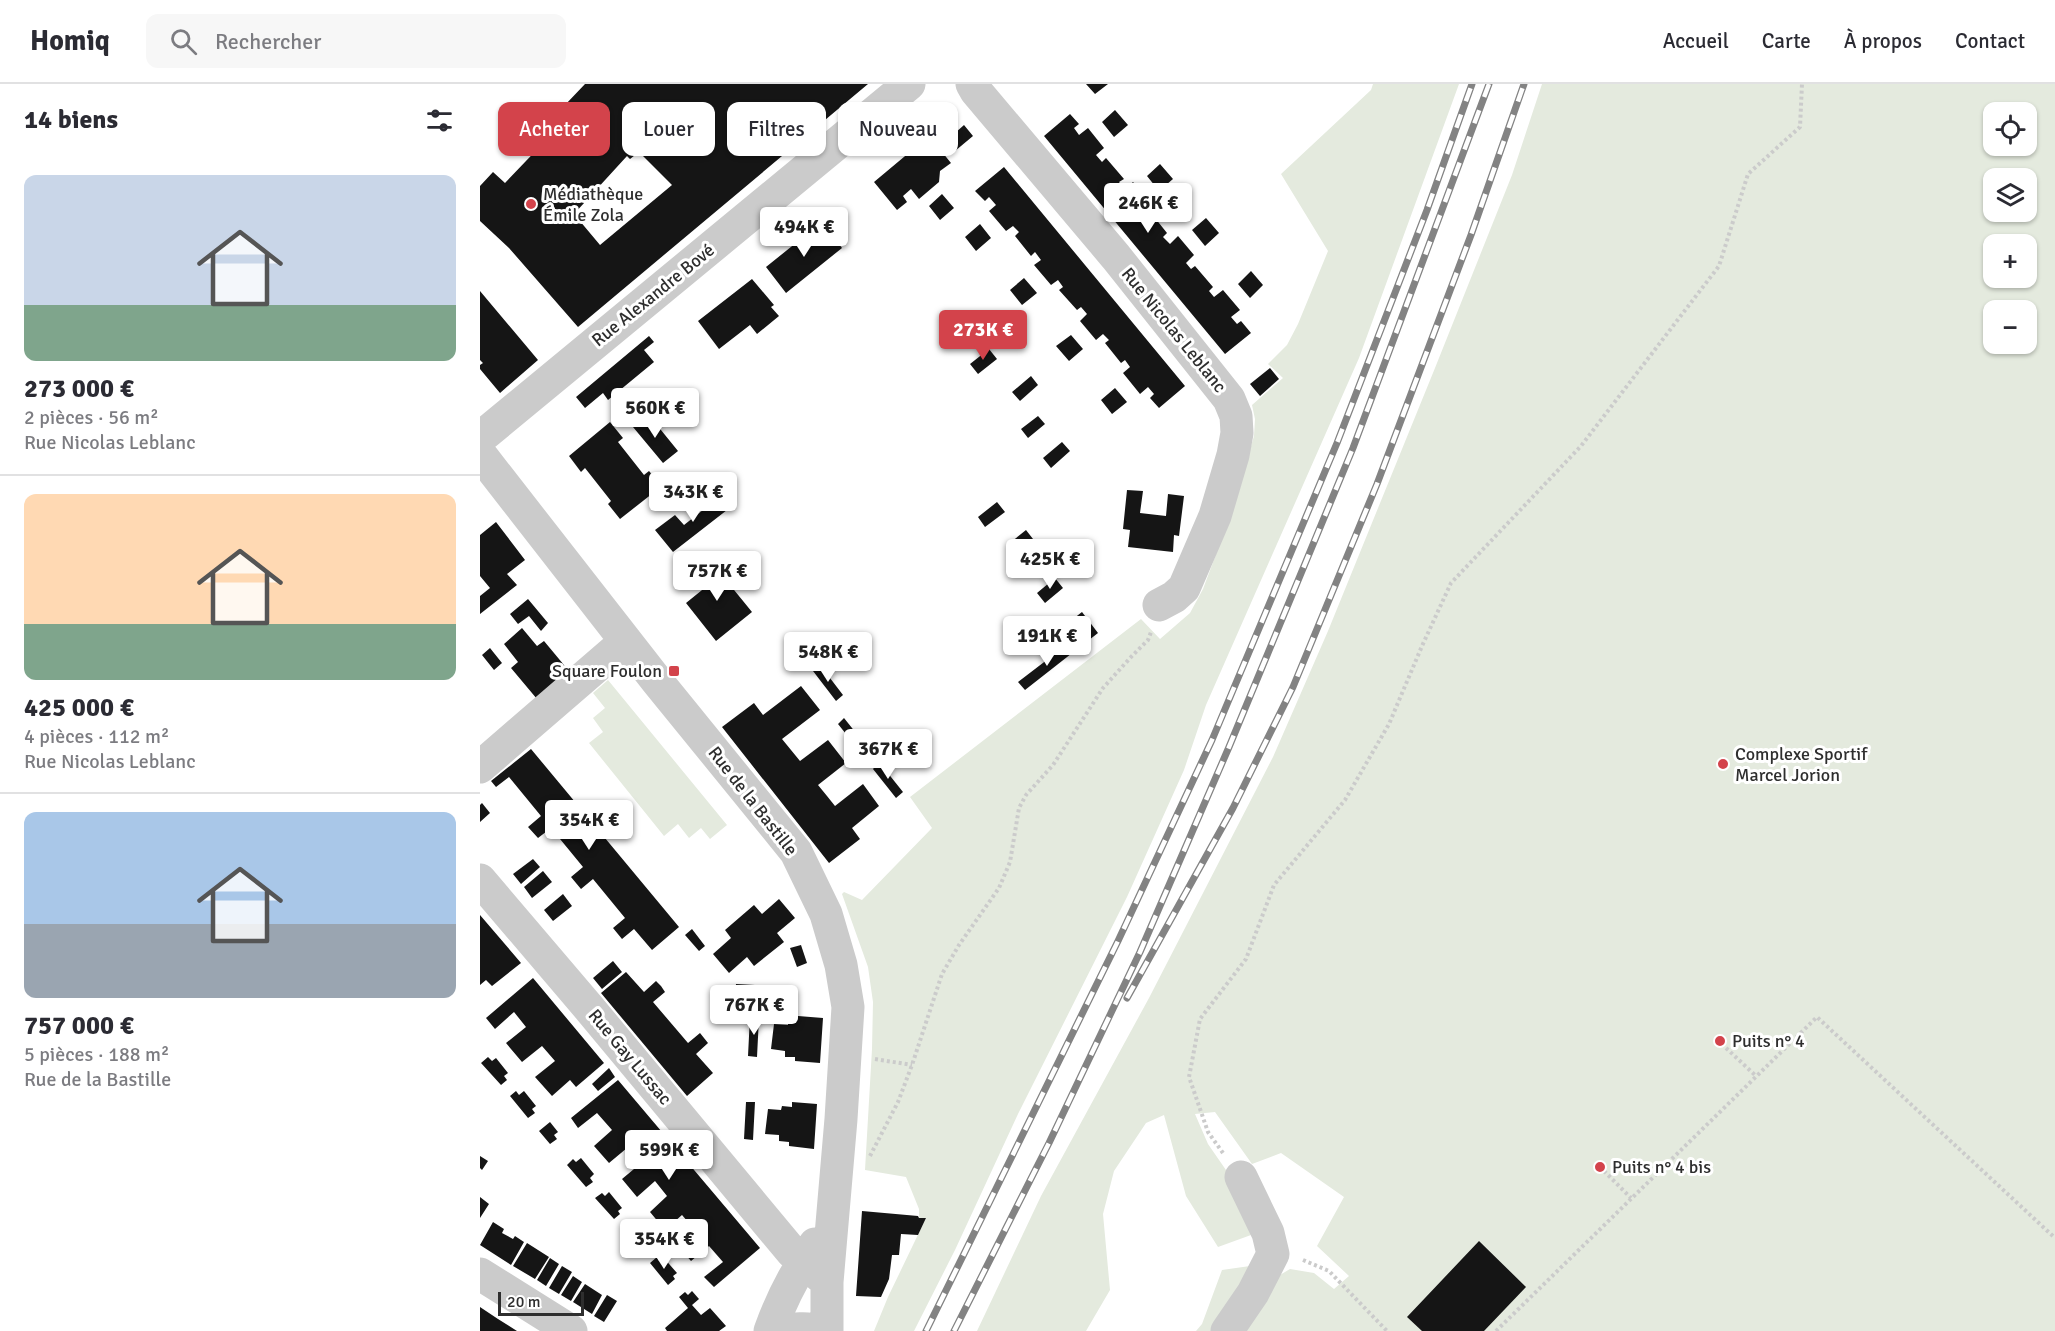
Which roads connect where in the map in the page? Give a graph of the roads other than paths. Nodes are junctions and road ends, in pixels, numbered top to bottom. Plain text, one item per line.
1 (909, 84) edge
2 (972, 84) edge
3 (480, 438) edge
4 (480, 454) edge
5 (1159, 605) road end
6 (626, 641) junction
7 (480, 767) edge
8 (480, 880) edge
9 (1241, 1177) road end
10 (815, 1272) junction
11 (480, 1274) edge
12 (571, 1331) edge
13 (770, 1331) edge
14 (783, 1331) edge
15 (817, 1331) edge
16 (827, 1331) edge
17 (1227, 1331) edge

1 - 3 street, Rue Alexandre Bové
2 - 5 street, Rue Nicolas Leblanc
4 - 6 street, Rue de la Bastille
6 - 7 street
6 - 10 street, Rue de la Bastille
8 - 10 street, Rue Gay Lussac
9 - 17 street
10 - 13 street, Rue de la Bastille
10 - 16 street
11 - 12 street
14 - 15 street

